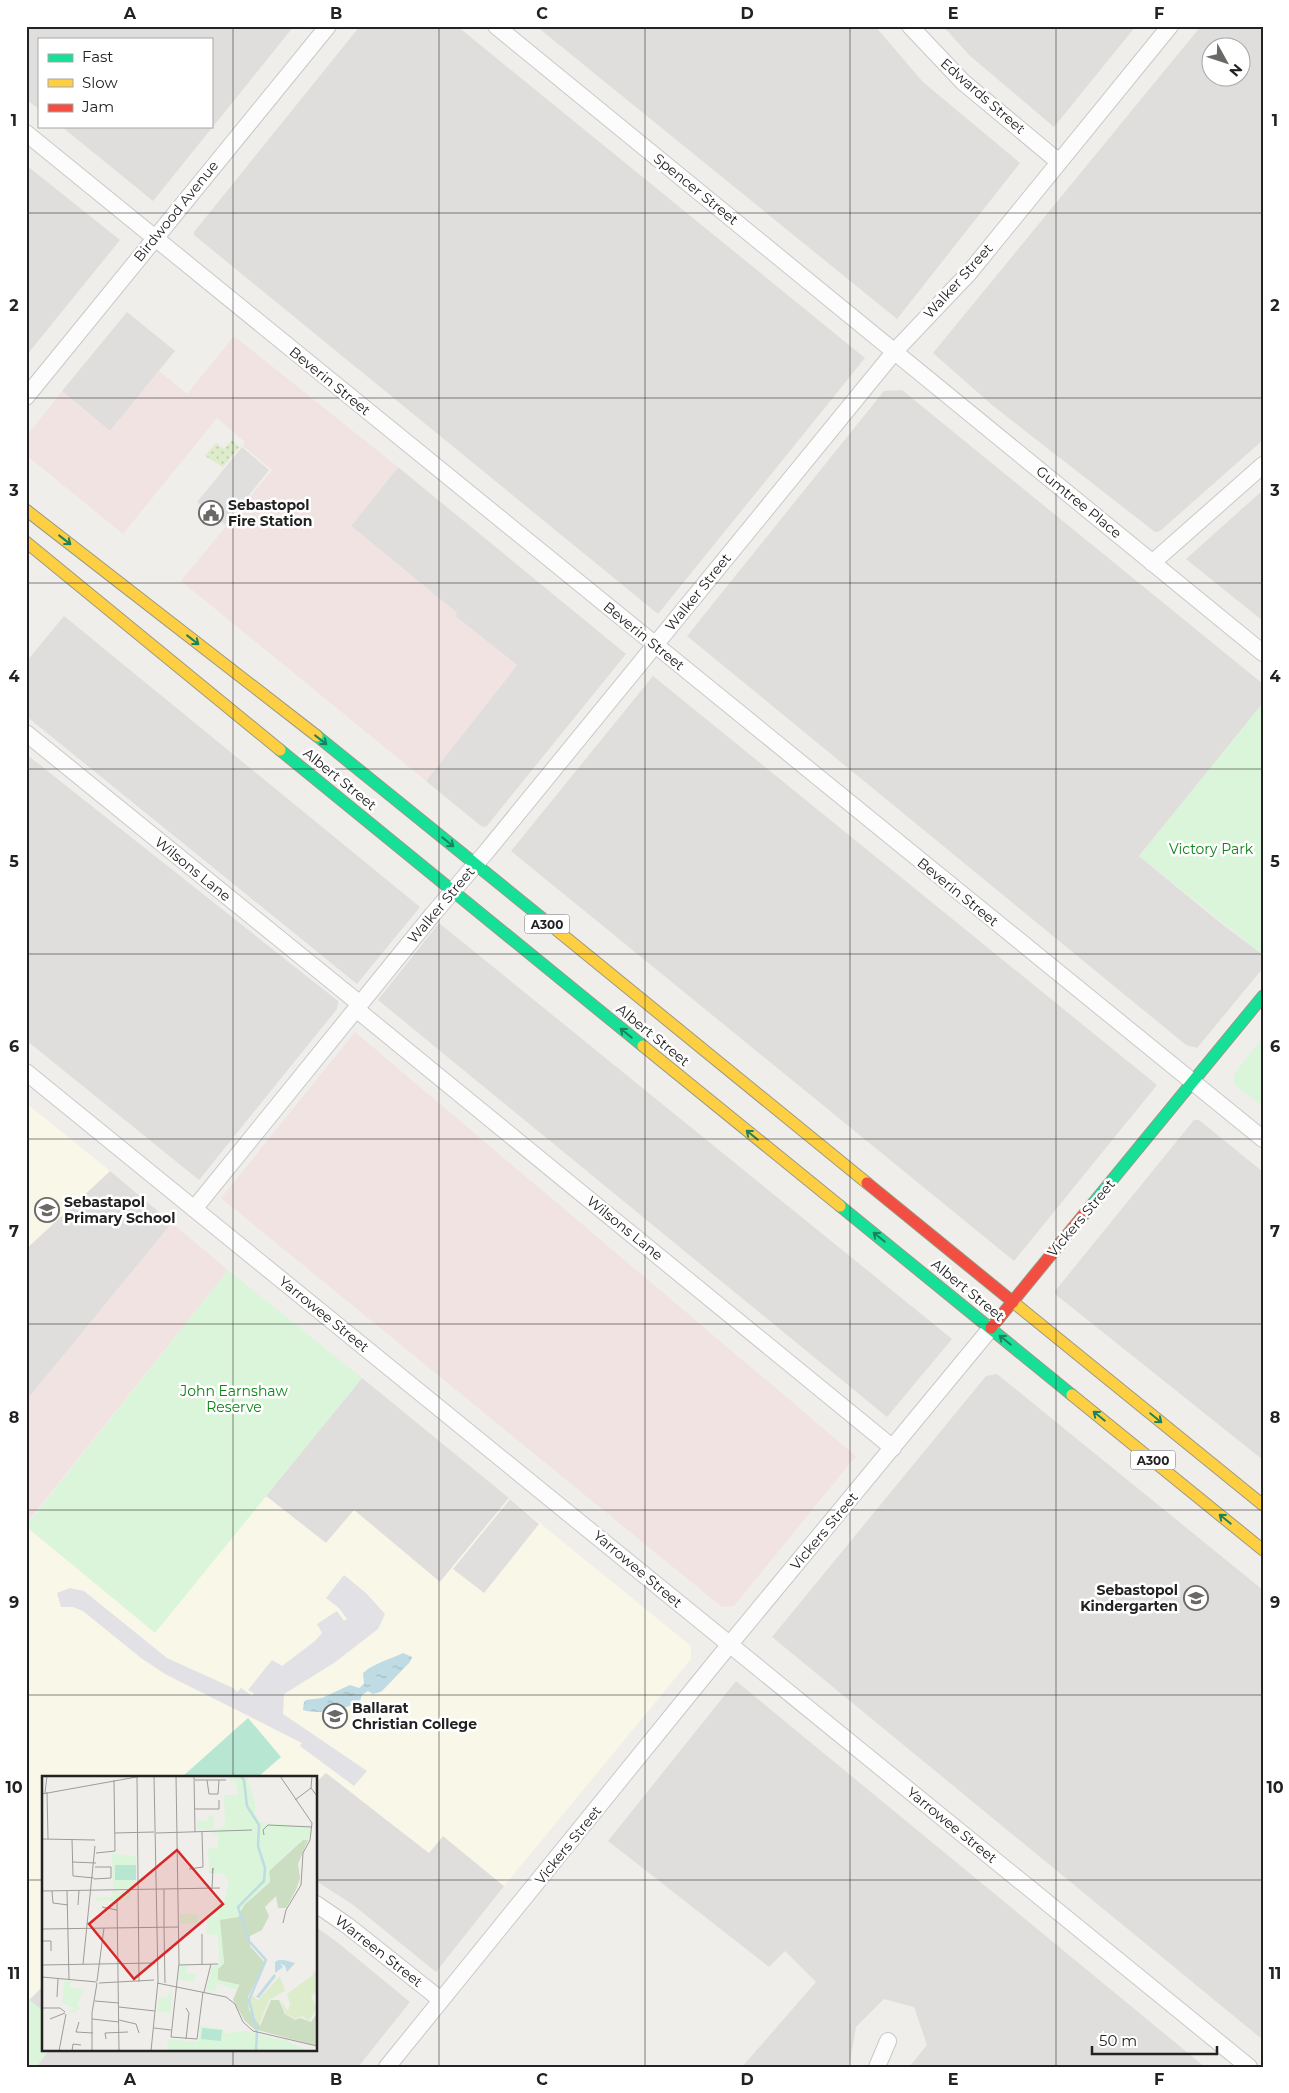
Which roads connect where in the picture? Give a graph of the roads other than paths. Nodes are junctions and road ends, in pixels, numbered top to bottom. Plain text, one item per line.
1 (328, 26) edge
2 (496, 26) edge
3 (910, 26) edge
4 (1170, 26) edge
5 (26, 133) edge
6 (1059, 162) junction
7 (155, 238) junction
8 (895, 351) junction
9 (26, 397) edge
10 (1263, 466) edge
11 (26, 510) edge
12 (26, 542) edge
13 (1152, 563) junction
14 (654, 645) junction
15 (1263, 653) edge
16 (26, 733) edge
17 (475, 864) junction
18 (452, 891) junction
19 (1263, 996) edge
20 (358, 1006) junction
21 (26, 1072) edge
22 (1193, 1082) junction
23 (1263, 1139) edge
24 (194, 1209) junction
25 (1013, 1301) junction
26 (991, 1328) junction
27 (893, 1448) junction
28 (1263, 1505) edge
29 (1263, 1550) edge
30 (730, 1644) junction
31 (318, 1905) edge
32 (440, 2000) junction
33 (888, 2041) dead end
34 (387, 2067) edge
35 (877, 2067) edge
36 (1249, 2067) edge

1 - 7 street, Birdwood Avenue
2 - 8 street, Spencer Street
3 - 6 street, Edwards Street
4 - 6 street, Walker Street
5 - 7 street, Beverin Street
6 - 8 street, Walker Street
7 - 9 street, Birdwood Avenue
7 - 14 street, Beverin Street
8 - 13 street, Gumtree Place
8 - 14 street, Walker Street
10 - 13 street
11 -> 17 main road, Albert Street / A300
12 - 18 main road, Albert Street / A300
13 - 15 street, Gumtree Place
14 - 17 street, Walker Street
14 - 22 street, Beverin Street
16 - 20 street, Wilsons Lane
17 - 18 street, Walker Street
17 - 25 main road, Albert Street / A300
18 - 20 street, Walker Street
26 -> 18 main road, Albert Street / A300
19 - 22 main road, Vickers Street
20 - 24 street, Walker Street
20 - 27 street, Wilsons Lane
21 - 24 street, Yarrowee Street
22 - 23 street, Beverin Street
22 - 25 main road, Vickers Street
24 - 30 street, Yarrowee Street
25 - 26 main road, Vickers Street
25 -> 28 main road, Albert Street / A300
26 - 27 street, Vickers Street
29 -> 26 main road, Albert Street / A300
27 - 30 street, Vickers Street
30 - 32 street, Vickers Street
30 - 36 street, Yarrowee Street
31 - 32 street, Warreen Street
32 - 34 street, Vickers Street
33 - 35 street

